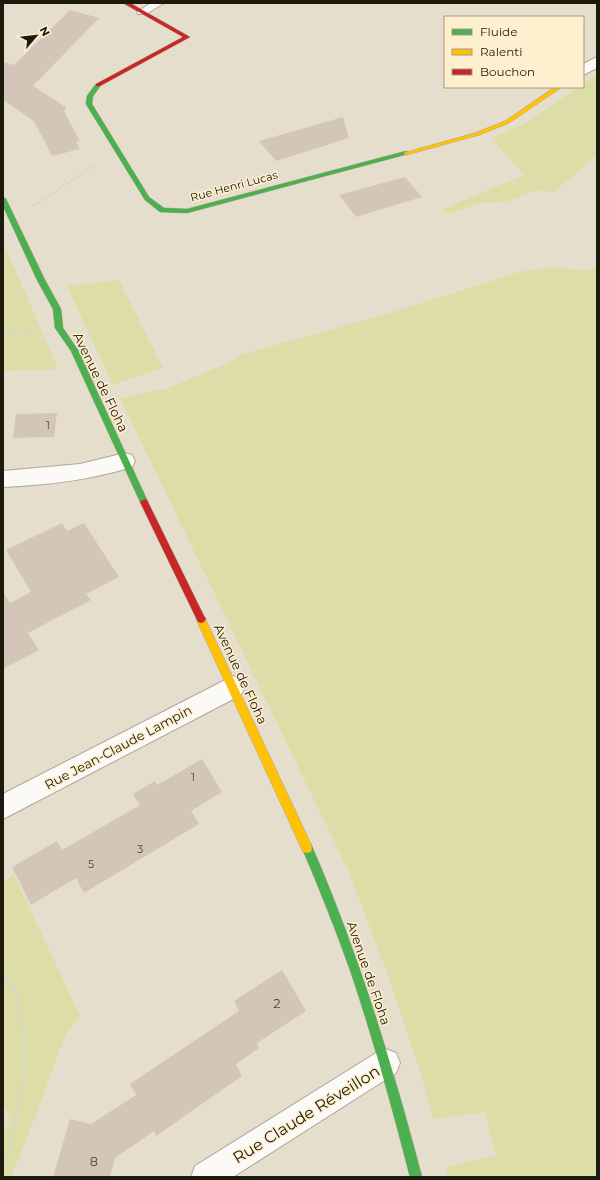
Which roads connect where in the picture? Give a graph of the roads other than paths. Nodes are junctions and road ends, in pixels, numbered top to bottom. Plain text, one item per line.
1 (126, 3) edge
2 (159, 3) edge
3 (142, 12) junction
4 (597, 61) edge
5 (584, 70) edge
6 (558, 88) edge
7 (3, 199) edge
8 (125, 461) junction
9 (3, 478) edge
10 (233, 686) junction
11 (3, 807) edge
12 (386, 1063) junction
13 (206, 1177) edge
14 (416, 1177) edge

1 - 3 street, Rue Henri Lucas
2 - 3 lane
3 - 6 street, Rue Henri Lucas
4 - 5 street
7 - 8 street, Avenue de Floha
8 - 9 street
8 - 10 street, Avenue de Floha
10 - 11 street, Rue Jean-Claude Lampin
10 - 12 street, Avenue de Floha
12 - 13 street, Rue Claude Réveillon
12 - 14 street, Avenue de Floha

